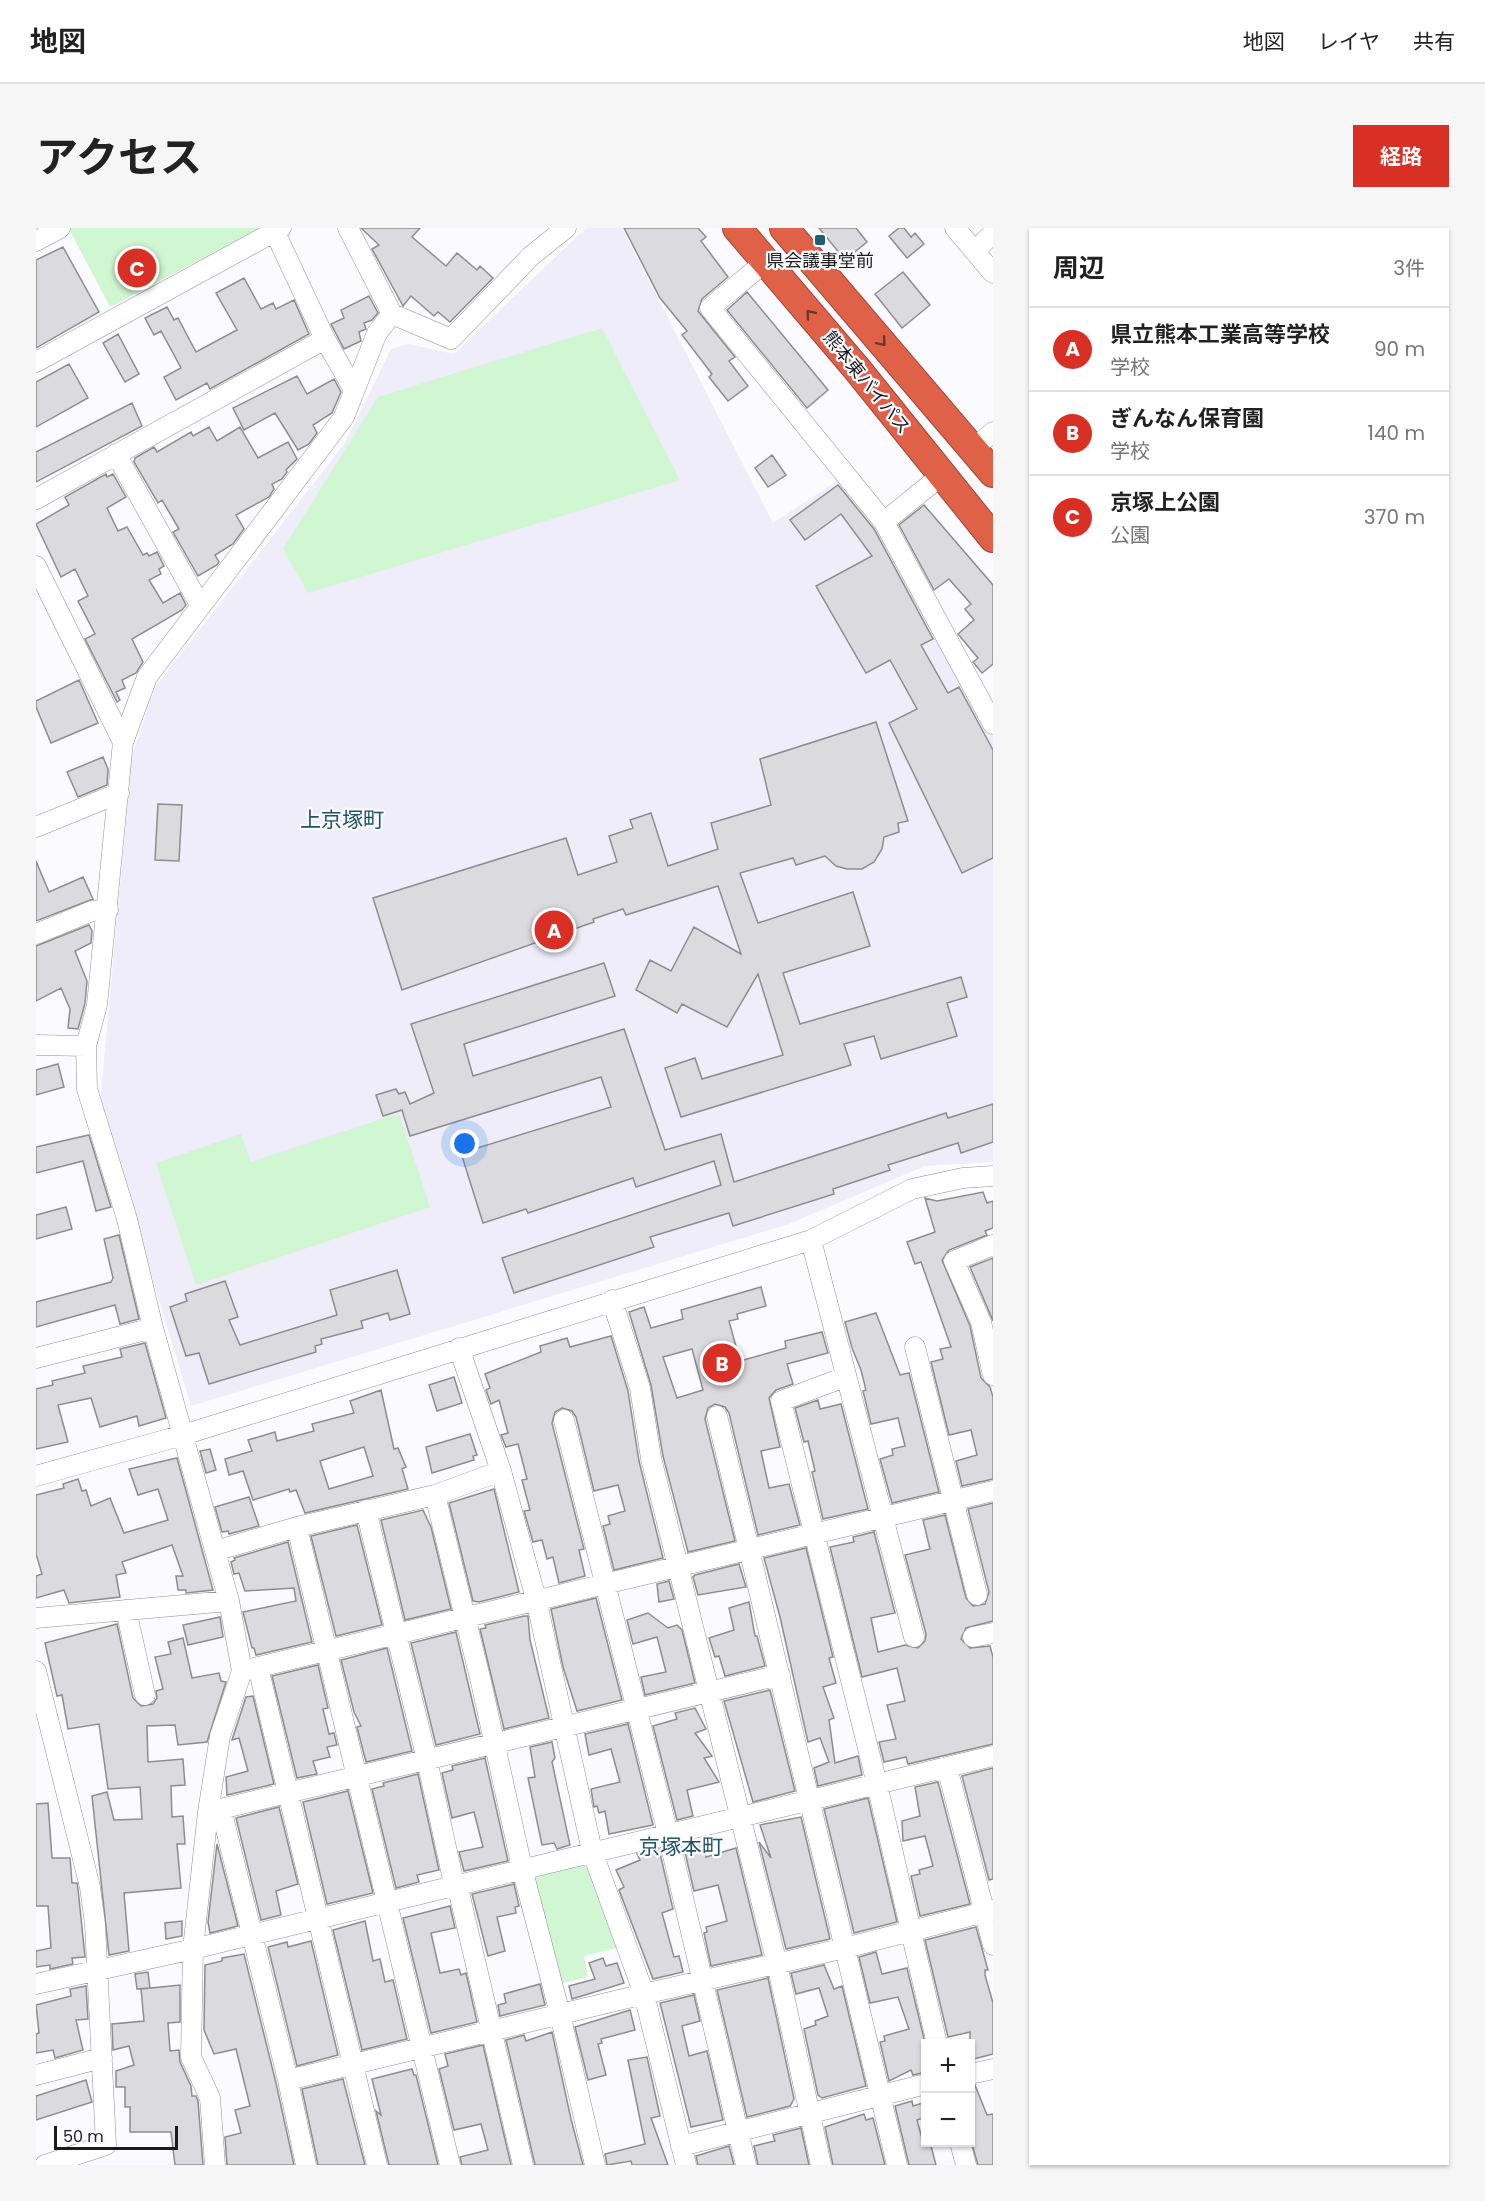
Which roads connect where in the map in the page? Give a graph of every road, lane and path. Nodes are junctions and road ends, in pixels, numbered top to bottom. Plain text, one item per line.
1 (60, 228) edge
2 (348, 228) edge
3 (566, 228) edge
4 (737, 228) edge
5 (784, 228) edge
6 (955, 228) edge
7 (276, 229) edge
8 (993, 233) edge
9 (36, 241) edge
10 (975, 251) junction
11 (766, 261) junction
12 (993, 273) edge
13 (392, 314) junction
14 (325, 339) junction
15 (36, 362) edge
16 (354, 390) junction
17 (983, 440) edge
18 (116, 454) junction
19 (993, 473) edge
20 (942, 475) junction
21 (36, 499) edge
22 (884, 522) junction
23 (993, 538) edge
24 (36, 566) edge
25 (200, 604) junction
26 (993, 724) edge
27 (123, 742) junction
28 (119, 793) junction
29 (36, 827) edge
30 (108, 910) junction
31 (36, 934) edge
32 (36, 1045) edge
33 (86, 1046) junction
34 (993, 1176) edge
35 (811, 1240) junction
36 (993, 1245) edge
37 (612, 1300) junction
38 (153, 1328) junction
39 (459, 1347) junction
40 (915, 1347) dead end
41 (36, 1358) edge
42 (993, 1375) edge
43 (845, 1377) junction
44 (717, 1416) dead end
45 (564, 1420) dead end
46 (183, 1435) junction
47 (501, 1471) junction
48 (36, 1476) edge
49 (993, 1491) edge
50 (435, 1495) junction
51 (952, 1501) junction
52 (366, 1510) junction
53 (884, 1516) junction
54 (297, 1527) junction
55 (816, 1533) junction
56 (749, 1549) junction
57 (215, 1551) junction
58 (678, 1568) junction
59 (606, 1585) junction
60 (977, 1595) dead end
61 (536, 1599) junction
62 (229, 1601) junction
63 (126, 1610) junction
64 (36, 1618) edge
65 (464, 1618) junction
66 (396, 1632) junction
67 (993, 1633) edge
68 (914, 1637) dead end
69 (973, 1637) dead end
70 (326, 1649) junction
71 (250, 1669) junction
72 (36, 1671) edge
73 (780, 1675) junction
74 (709, 1692) junction
75 (145, 1695) dead end
76 (637, 1710) junction
77 (564, 1727) junction
78 (495, 1744) junction
79 (993, 1756) edge
80 (427, 1760) junction
81 (947, 1767) junction
82 (357, 1777) junction
83 (877, 1784) junction
84 (288, 1793) junction
85 (808, 1802) junction
86 (215, 1811) junction
87 (741, 1818) junction
88 (668, 1834) junction
89 (592, 1851) junction
90 (522, 1868) junction
91 (456, 1884) junction
92 (386, 1900) junction
93 (989, 1911) edge
94 (318, 1918) junction
95 (911, 1931) junction
96 (251, 1934) junction
97 (993, 1945) edge
98 (845, 1948) junction
99 (193, 1949) junction
100 (777, 1964) junction
101 (96, 1970) junction
102 (701, 1981) junction
103 (36, 1984) edge
104 (644, 1994) junction
105 (560, 2014) junction
106 (492, 2031) junction
107 (936, 2039) edge
108 (422, 2047) junction
109 (102, 2058) junction
110 (354, 2064) junction
111 (993, 2069) edge
112 (975, 2073) edge
113 (36, 2075) edge
114 (288, 2080) junction
115 (921, 2085) edge
116 (881, 2095) junction
117 (809, 2112) junction
118 (738, 2131) junction
119 (961, 2147) edge
120 (684, 2155) edge
121 (45, 2165) edge
122 (215, 2165) edge
123 (306, 2165) edge
124 (377, 2165) edge
125 (450, 2165) edge
126 (523, 2165) edge
127 (595, 2165) edge
128 (746, 2165) edge
129 (821, 2165) edge
130 (897, 2165) edge
131 (966, 2165) edge

1 - 9 street
2 - 13 street
3 - 13 street
4 - 11 highway, 熊本東バイパス
5 -> 17 highway, 熊本東バイパス
6 - 10 street
7 - 14 street
7 - 15 street
8 - 10 street
10 - 12 street
20 -> 11 highway, 熊本東バイパス
11 - 22 street
13 - 16 street
14 - 16 street
14 - 18 street
16 - 25 street
17 - 19 highway, 熊本東バイパス
18 - 21 street
18 - 25 street
20 - 22 street
20 - 23 highway, 熊本東バイパス
22 - 26 street
24 - 27 street
25 - 27 street
27 - 28 street
28 - 29 street
28 - 30 street
30 - 31 street
30 - 33 street
32 - 33 street
33 - 38 street
34 - 35 street
35 - 37 street
35 - 43 street
36 - 42 street
37 - 39 street
37 - 58 street
38 - 41 street
38 - 46 street
39 - 46 street
39 - 47 street
40 - 51 street
43 - 53 street
43 - 55 street
44 - 56 street
45 - 59 street
46 - 48 street
46 - 57 street
47 - 50 street
47 - 61 street
49 - 51 street
50 - 52 street
50 - 65 street
51 - 53 street
51 - 60 street
52 - 54 street
52 - 66 street
53 - 55 street
53 - 68 street
54 - 57 street
54 - 70 street
55 - 56 street
55 - 83 street
56 - 58 street
56 - 73 street
57 - 62 street
58 - 59 street
58 - 74 street
59 - 61 street
59 - 76 street
61 - 65 street
61 - 77 street
62 - 63 street
62 - 71 street
63 - 64 street
63 - 75 street
65 - 66 street
65 - 78 street
66 - 70 street
66 - 80 street
67 - 69 street
70 - 71 street
70 - 82 street
71 - 84 street
71 - 86 street
72 - 101 street
73 - 74 street
73 - 85 street
74 - 76 street
74 - 87 street
76 - 77 street
76 - 88 street
77 - 78 street
77 - 89 street
78 - 80 street
78 - 90 street
79 - 81 street
80 - 82 street
80 - 91 street
81 - 83 street
81 - 93 street
82 - 84 street
82 - 92 street
83 - 85 street
83 - 95 street
84 - 86 street
84 - 94 street
85 - 87 street
85 - 98 street
86 - 96 street
86 - 99 street
87 - 88 street
87 - 100 street
88 - 89 street
88 - 102 street
89 - 90 street
89 - 104 street
90 - 91 street
90 - 105 street
91 - 92 street
91 - 106 street
92 - 94 street
92 - 108 street
93 - 95 street
93 - 97 street
94 - 96 street
94 - 110 street
95 - 98 street
95 - 107 street
96 - 99 street
96 - 114 street
98 - 100 street
98 - 116 street
99 - 101 street
99 - 122 street
100 - 102 street
100 - 117 street
101 - 103 street
101 - 109 street
102 - 104 street
102 - 118 street
104 - 105 street
104 - 120 street
105 - 106 street
105 - 127 street
106 - 108 street
106 - 126 street
108 - 110 street
108 - 125 street
109 - 113 street
109 - 121 street
110 - 114 street
110 - 124 street
111 - 112 street
114 - 123 street
115 - 116 street
116 - 117 street
116 - 130 street
117 - 118 street
117 - 129 street
118 - 120 street
118 - 128 street
119 - 131 street

